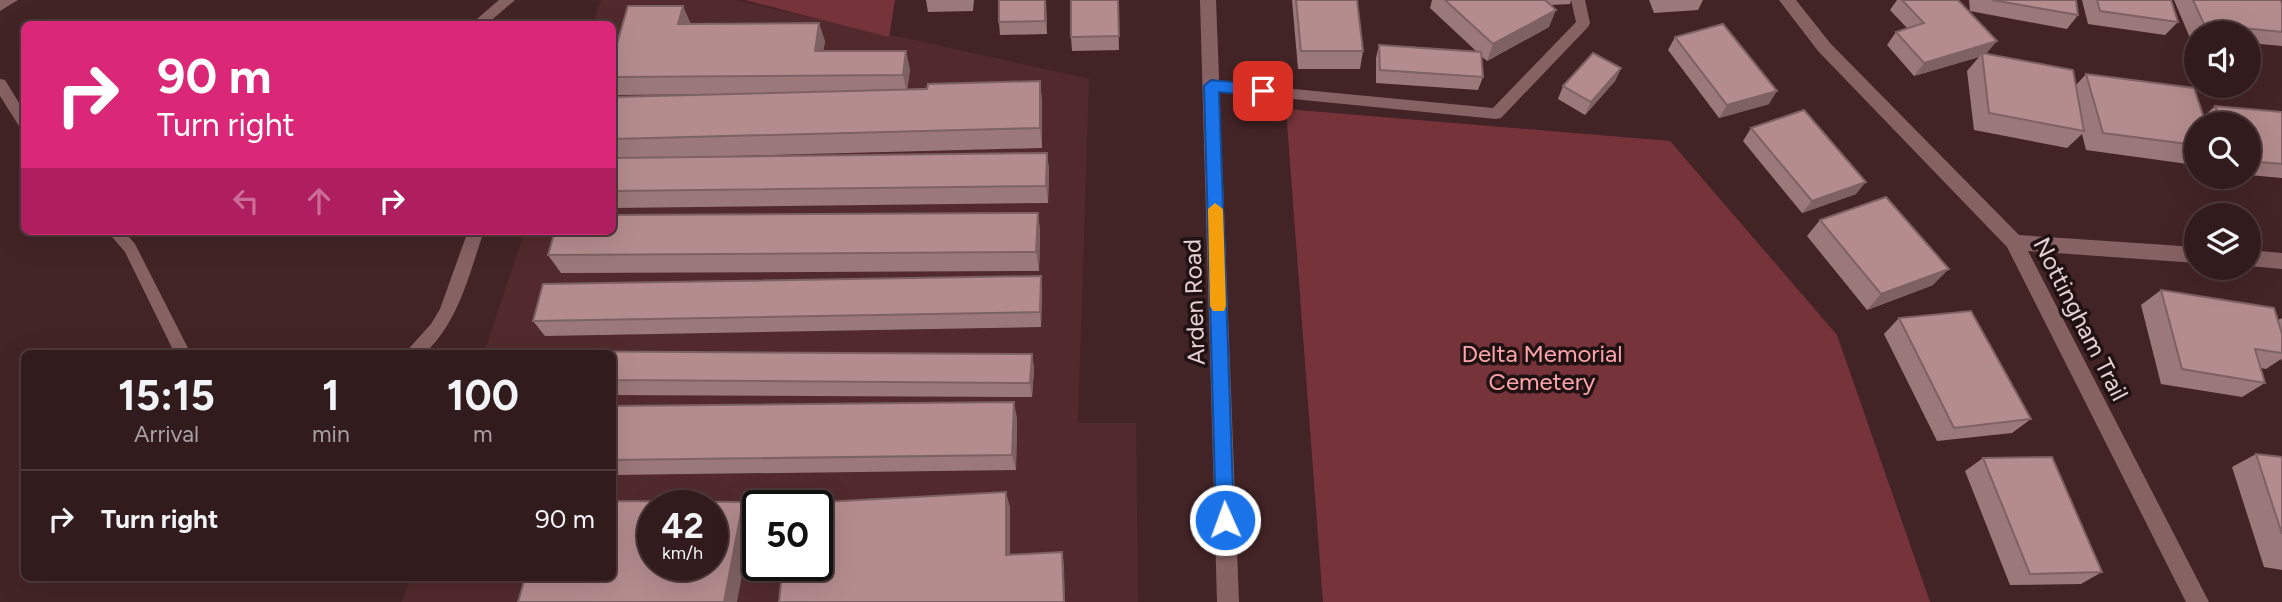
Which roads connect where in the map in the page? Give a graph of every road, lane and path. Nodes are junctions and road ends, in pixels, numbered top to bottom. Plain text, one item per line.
1 (11, 0) edge
2 (508, 0) edge
3 (1208, 0) edge
4 (1578, 0) edge
5 (1787, 0) edge
6 (0, 6) edge
7 (482, 21) edge
8 (0, 83) edge
9 (1211, 86) junction
10 (21, 117) edge
11 (119, 235) edge
12 (475, 235) edge
13 (2014, 242) junction
14 (2184, 254) edge
15 (2261, 259) edge
16 (2282, 261) edge
17 (181, 350) edge
18 (418, 350) edge
19 (1228, 602) edge
20 (2198, 602) edge

1 - 6 lane
2 - 7 lane
3 - 9 street, Arden Road
4 - 9 lane
5 - 13 street, Nottingham Trail
8 - 10 lane
9 - 19 street, Arden Road
11 - 17 lane
12 - 18 lane
13 - 14 street
13 - 20 street, Nottingham Trail
15 - 16 street

